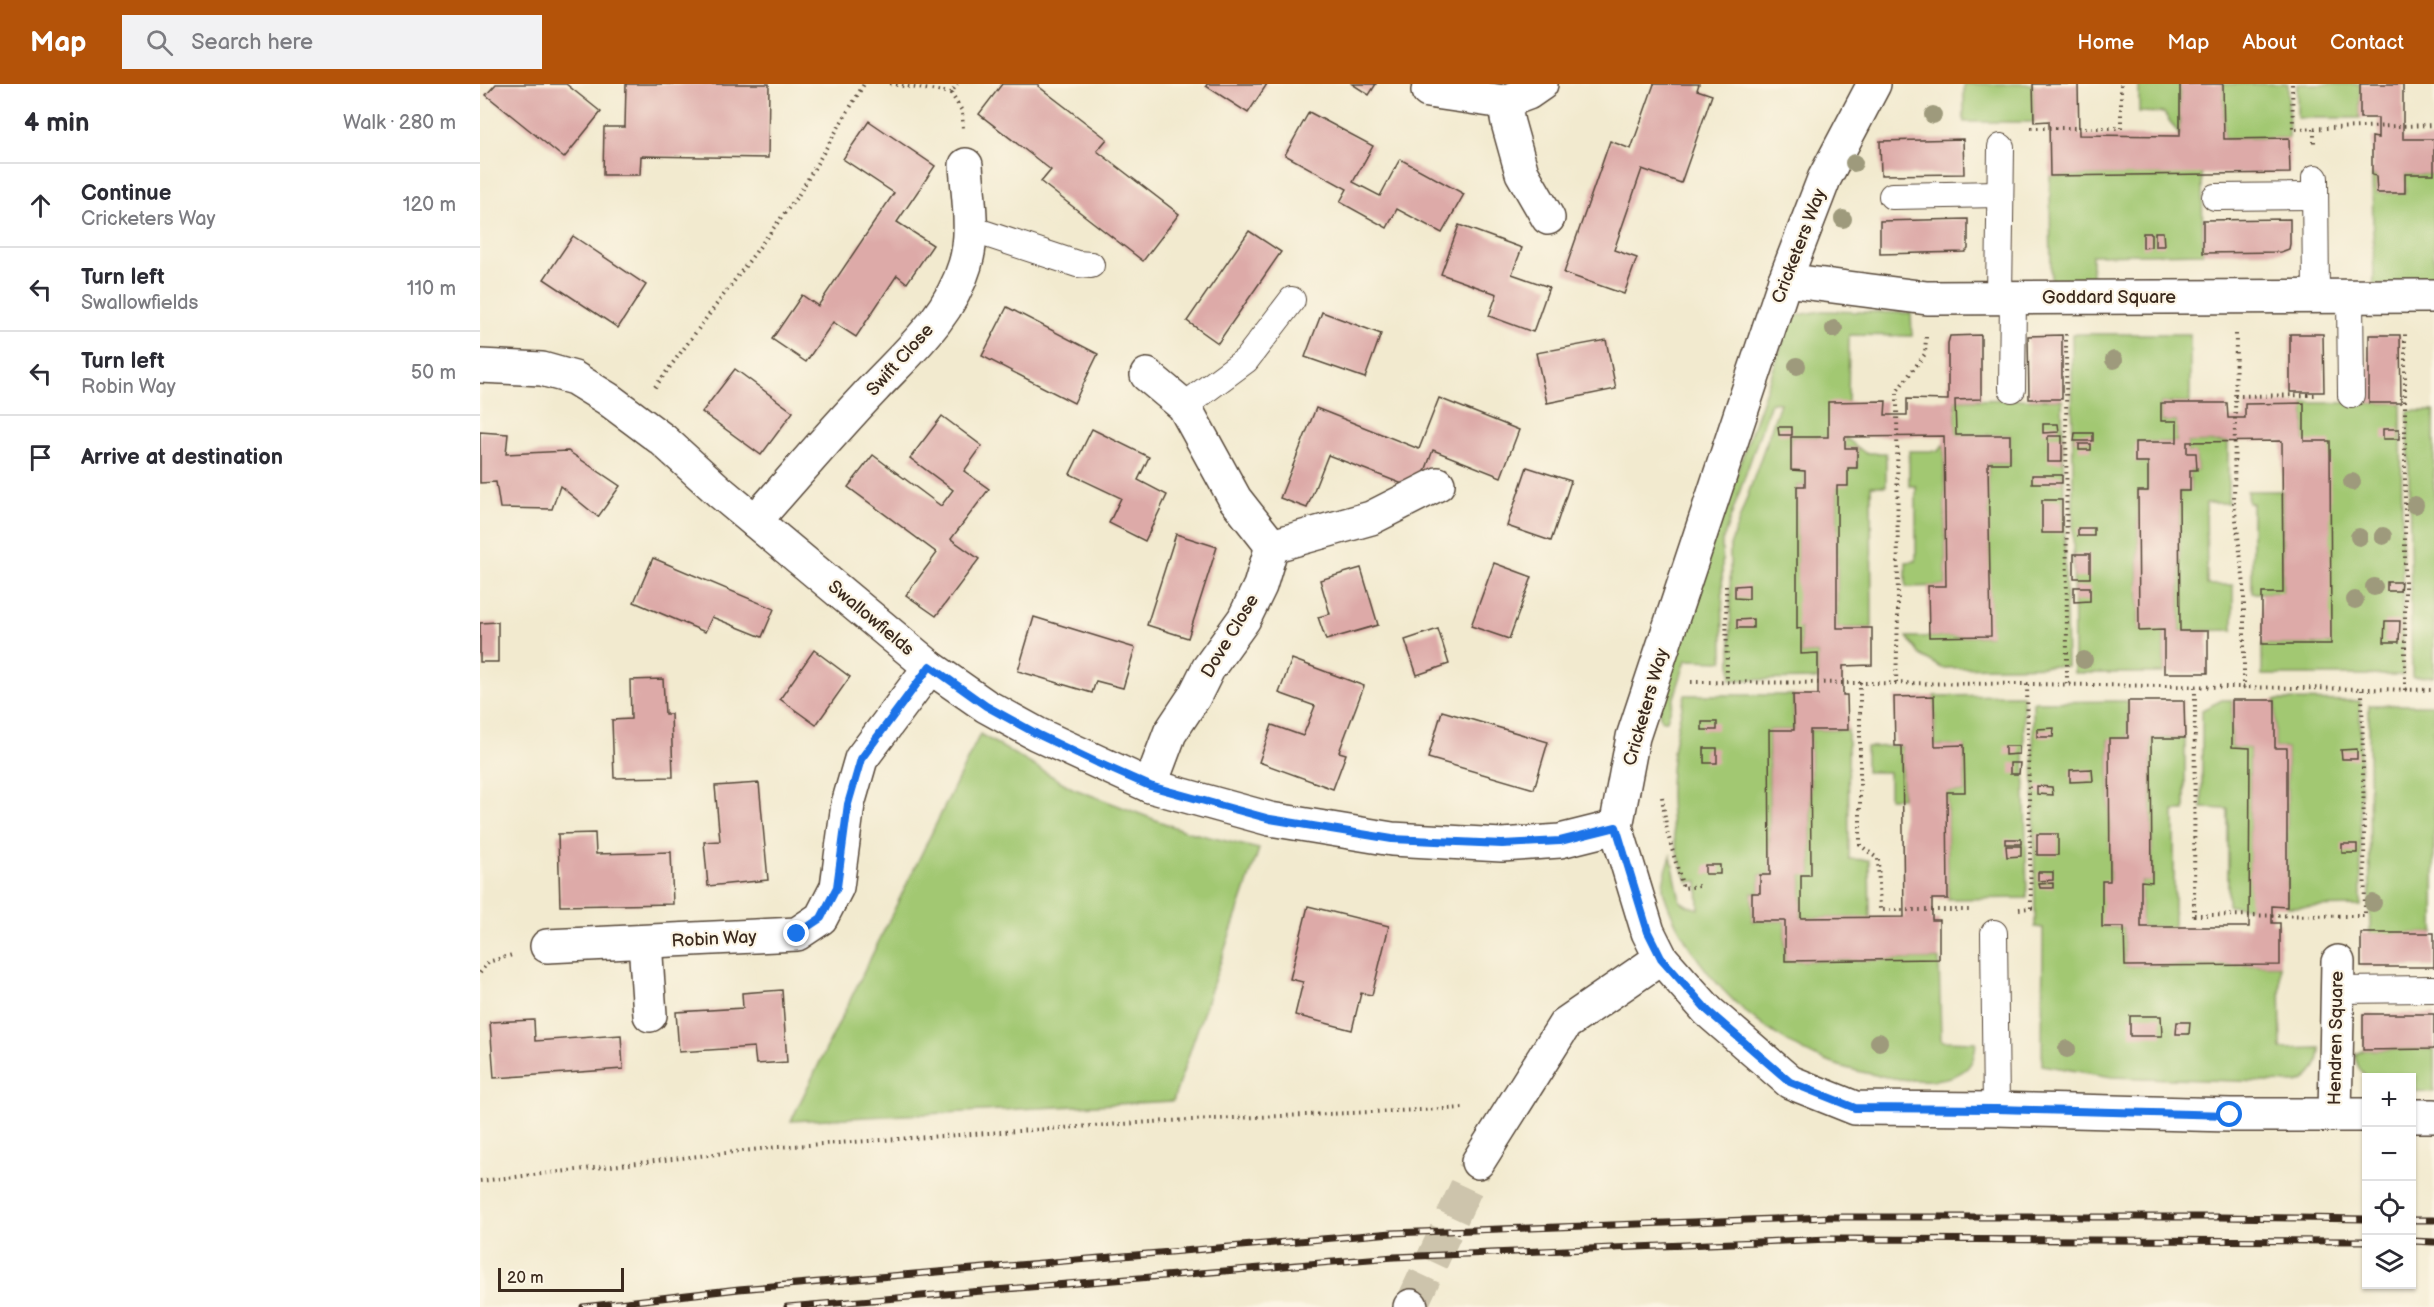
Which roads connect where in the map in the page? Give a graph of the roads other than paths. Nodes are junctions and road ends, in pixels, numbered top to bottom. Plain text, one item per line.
1 (1541, 84) edge
2 (1874, 84) edge
3 (1428, 91) dead end
4 (1504, 102) junction
5 (2001, 147) road end
6 (966, 165) dead end
7 (2000, 194) junction
8 (1892, 196) dead end
9 (2215, 197) dead end
10 (1548, 218) dead end
11 (971, 229) junction
12 (1090, 265) dead end
13 (1785, 280) junction
14 (2006, 297) junction
15 (2316, 297) junction
16 (2350, 297) junction
17 (2420, 297) edge
18 (1292, 300) dead end
19 (480, 366) edge
20 (1147, 375) dead end
21 (2012, 389) dead end
22 (2351, 395) road end
23 (1184, 406) junction
24 (1438, 484) dead end
25 (755, 520) junction
26 (1272, 546) junction
27 (930, 666) junction
28 (1150, 786) junction
29 (1616, 827) junction
30 (1994, 933) dead end
31 (645, 942) junction
32 (547, 946) dead end
33 (1661, 958) junction
34 (2337, 976) joint
35 (2434, 989) edge
36 (650, 1015) dead end
37 (1996, 1109) junction
38 (2351, 1115) edge
39 (2416, 1116) edge
40 (2434, 1116) edge
41 (1478, 1162) tunnel mouth

1 - 4 street
2 - 13 street, Cricketers Way
3 - 4 street
4 - 10 street
5 - 7 lane
6 - 11 street, Swift Close
7 - 8 lane
7 - 14 lane
9 - 15 lane
11 - 12 lane
11 - 25 street, Swift Close
13 - 14 street, Goddard Square
13 - 29 street, Cricketers Way
14 - 15 street, Goddard Square
14 - 21 lane
15 - 16 street, Goddard Square
16 - 17 street, Goddard Square
16 - 22 lane
18 - 23 lane
19 - 25 street, Swallowfields
20 - 23 street
23 - 26 street
24 - 26 street
25 - 27 street, Swallowfields
26 - 28 street, Dove Close
27 - 28 street, Swallowfields
27 - 31 street, Robin Way
28 - 29 street, Swallowfields
29 - 33 street, Cricketers Way
30 - 37 lane
31 - 32 street, Robin Way
31 - 36 street, Robin Way
33 - 37 street, Cricketers Way
33 - 41 street
34 - 35 lane
34 - 38 street, Hendren Square
37 - 38 street, Cricketers Way
39 - 40 street

